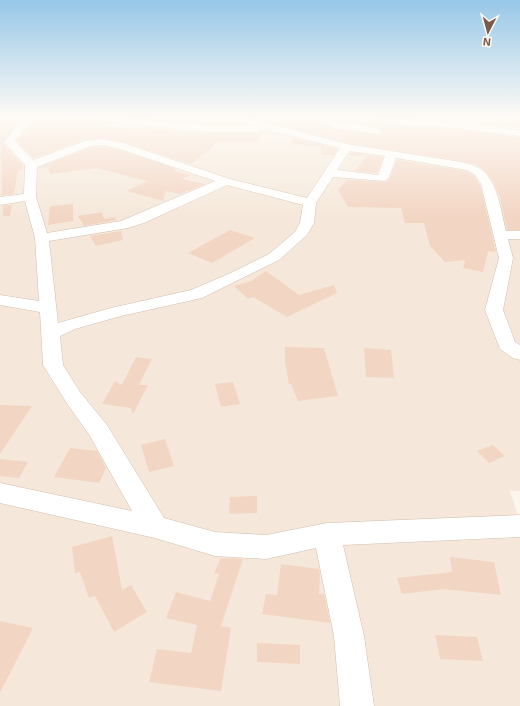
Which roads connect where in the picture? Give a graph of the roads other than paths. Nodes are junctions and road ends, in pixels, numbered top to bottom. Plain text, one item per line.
1 (20, 151) edge
2 (68, 151) edge
3 (137, 151) edge
4 (343, 151) edge
5 (384, 151) edge
6 (400, 151) edge
7 (31, 165) junction
8 (329, 173) junction
9 (226, 181) junction
10 (30, 197) junction
11 (0, 201) edge
12 (310, 203) junction
13 (500, 235) junction
14 (520, 235) edge
15 (42, 238) junction
16 (0, 300) edge
17 (48, 308) junction
18 (50, 334) junction
19 (520, 354) edge
20 (0, 493) edge
21 (520, 526) edge
22 (155, 527) junction
23 (327, 534) junction
24 (357, 706) edge

1 - 7 street
2 - 7 street
3 - 9 street
4 - 8 street
5 - 8 street
6 - 13 street
7 - 10 street
8 - 12 street
9 - 12 street
9 - 15 street
10 - 11 street
10 - 15 street
12 - 18 street
13 - 14 street
13 - 19 street
15 - 17 street
16 - 17 street
17 - 18 street
18 - 22 street
20 - 22 street
21 - 23 street
22 - 23 street
23 - 24 street

